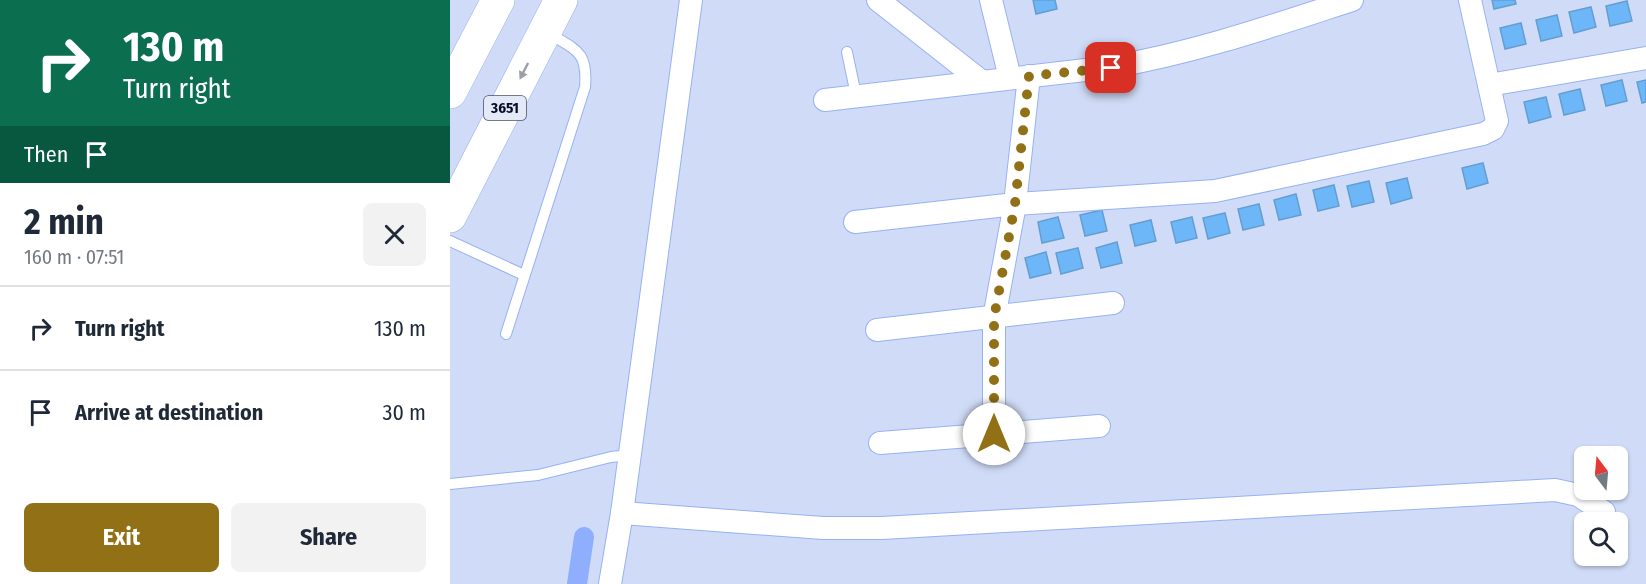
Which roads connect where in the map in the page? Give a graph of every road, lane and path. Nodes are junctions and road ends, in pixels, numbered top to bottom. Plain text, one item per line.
1 (498, 0) edge
2 (561, 0) edge
3 (691, 0) edge
4 (878, 0) edge
5 (991, 0) edge
6 (1352, 0) edge
7 (1470, 0) edge
8 (545, 31) junction
9 (847, 52) dead end
10 (1646, 58) edge
11 (1020, 77) junction
12 (981, 81) junction
13 (1489, 85) junction
14 (450, 92) edge
15 (856, 95) junction
16 (825, 100) dead end
17 (1015, 204) junction
18 (450, 216) edge
19 (855, 222) dead end
20 (450, 241) edge
21 (524, 275) junction
22 (1113, 303) dead end
23 (994, 318) junction
24 (877, 330) dead end
25 (506, 334) dead end
26 (1099, 426) dead end
27 (994, 434) junction
28 (880, 443) dead end
29 (630, 456) junction
30 (450, 484) edge
31 (1604, 512) dead end
32 (622, 513) junction
33 (610, 584) edge

1 - 14 main road
2 - 8 main road, 3651
3 - 29 street
4 - 12 street
5 - 11 street
6 - 11 street
7 - 13 street
8 -> 18 main road, 3651
8 - 21 lane
9 - 15 lane
10 - 13 street
11 - 12 street
11 - 17 street
12 - 15 street
13 - 17 street
15 - 16 street
17 - 19 street
17 - 23 street
20 - 21 lane
21 - 25 lane
22 - 23 street
23 - 24 street
23 - 27 street
26 - 27 street
27 - 28 street
29 - 30 lane
29 - 32 street
31 - 32 street
32 - 33 street

